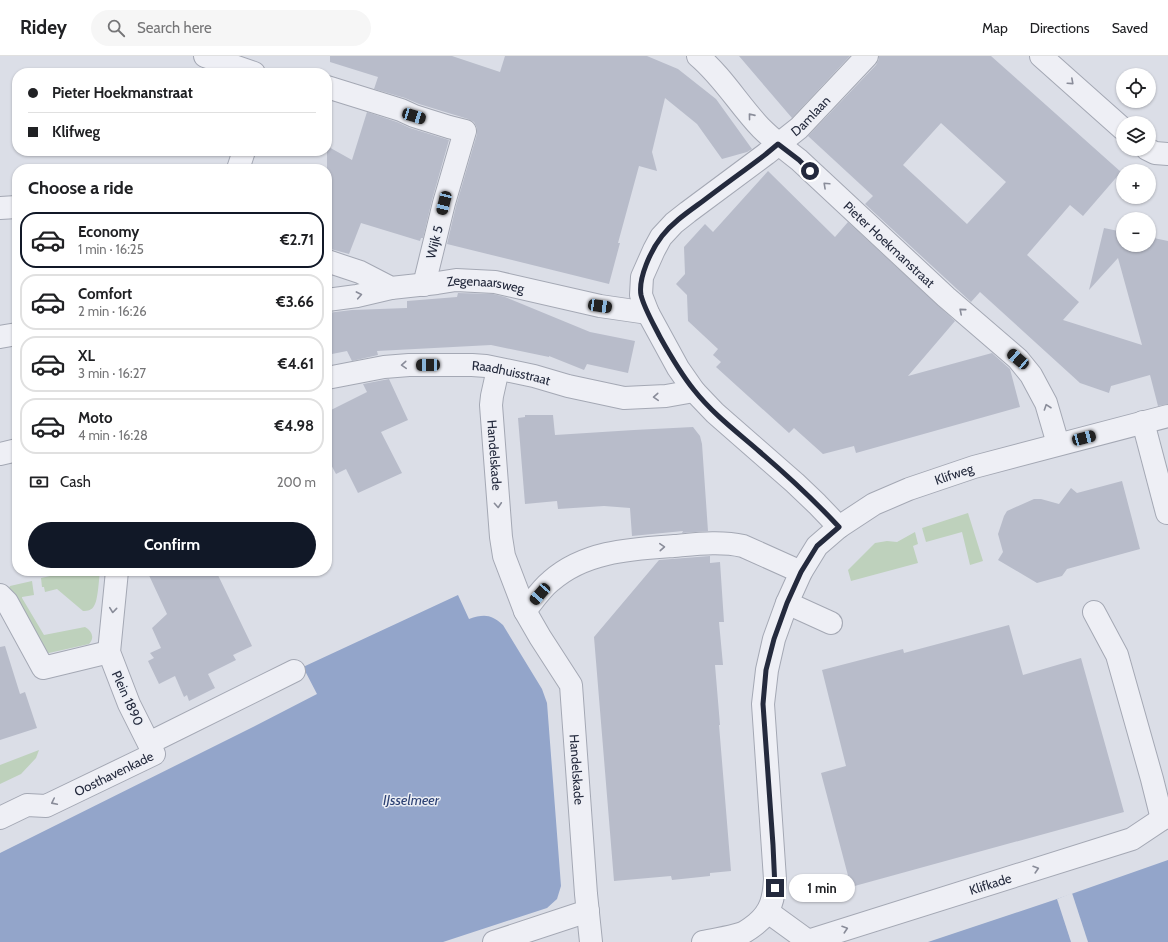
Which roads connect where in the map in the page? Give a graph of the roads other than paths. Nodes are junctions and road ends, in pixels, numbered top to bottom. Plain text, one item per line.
1 (205, 56) edge
2 (698, 56) edge
3 (867, 56) edge
4 (1042, 56) edge
5 (240, 68) edge
6 (332, 89) edge
7 (1116, 123) edge
8 (778, 144) junction
9 (1156, 153) edge
10 (1168, 154) edge
11 (12, 207) edge
12 (0, 208) edge
13 (332, 263) edge
14 (424, 285) junction
15 (391, 288) junction
16 (332, 299) edge
17 (648, 313) junction
18 (12, 335) edge
19 (0, 337) edge
20 (498, 369) junction
21 (332, 377) edge
22 (694, 390) junction
23 (1168, 416) edge
24 (1143, 422) junction
25 (1058, 444) junction
26 (12, 451) edge
27 (0, 454) edge
28 (1167, 513) dead end
29 (839, 527) junction
30 (801, 572) junction
31 (117, 576) edge
32 (0, 595) edge
33 (787, 603) junction
34 (525, 611) junction
35 (1094, 612) dead end
36 (831, 623) dead end
37 (109, 652) junction
38 (294, 672) dead end
39 (149, 743) junction
40 (1165, 817) edge
41 (0, 818) edge
42 (588, 911) junction
43 (768, 912) junction
44 (494, 942) edge
45 (591, 942) edge
46 (703, 942) edge
47 (808, 942) edge

1 - 5 street
8 -> 2 street, Pieter Hoekmanstraat
3 - 8 street, Damlaan
4 -> 7 street
6 - 14 street, Wijk 5
8 - 17 street, Damlaan
25 -> 8 street, Pieter Hoekmanstraat
9 - 10 street
11 - 12 street
13 - 15 street
14 - 15 street, Zegenaarsweg
14 - 17 street, Zegenaarsweg
16 -> 15 street, Zegenaarsweg
17 - 22 street, Damlaan
18 - 19 street
20 -> 21 street, Raadhuisstraat
22 -> 20 street, Raadhuisstraat
20 -> 34 street, Handelskade
22 - 29 street, Damlaan
23 - 24 street, Klifweg
24 - 25 street, Klifweg
24 - 28 street
25 - 29 street, Klifweg
26 - 27 street
29 - 30 street, Klifweg
30 - 33 street, Klifweg
34 -> 30 street
31 -> 37 street, Plein 1890
32 - 37 street
33 - 36 street
33 - 43 street, Klifweg
34 - 42 street, Handelskade
35 - 40 street
37 - 39 street, Plein 1890
38 - 39 street, Oosthavenkade
39 -> 41 street, Oosthavenkade
47 -> 40 street, Klifkade
42 - 44 street
42 - 45 street, Handelskade
43 - 46 street
43 - 47 street

